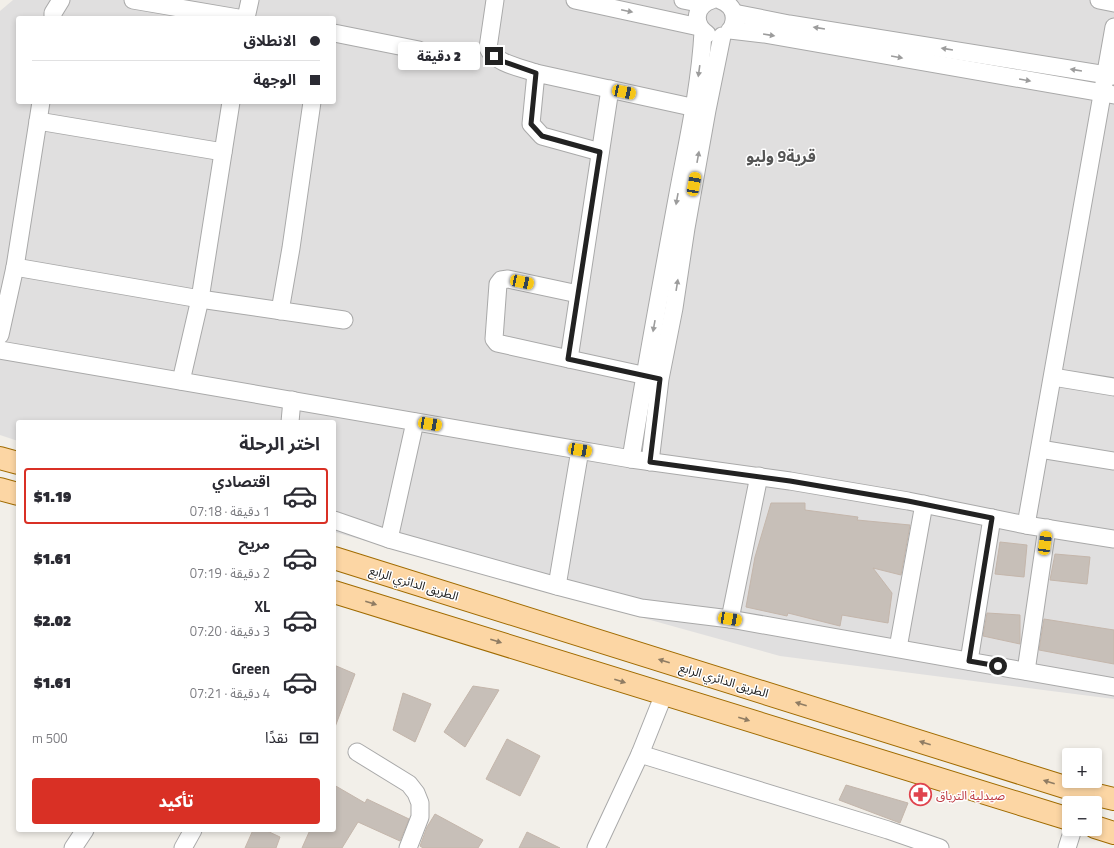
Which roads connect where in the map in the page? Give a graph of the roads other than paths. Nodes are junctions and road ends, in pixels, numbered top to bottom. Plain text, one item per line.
1 (61, 0) edge
2 (134, 0) edge
3 (250, 0) edge
4 (495, 0) edge
5 (575, 0) edge
6 (683, 0) edge
7 (1099, 0) edge
8 (717, 3) edge
9 (1114, 3) edge
10 (53, 16) edge
11 (226, 16) edge
12 (246, 16) edge
13 (1114, 27) edge
14 (701, 29) junction
15 (336, 33) edge
16 (726, 33) junction
17 (419, 50) dead end
18 (536, 73) junction
19 (1109, 75) edge
20 (610, 89) junction
21 (1108, 94) edge
22 (41, 104) edge
23 (231, 104) edge
24 (312, 104) edge
25 (700, 109) junction
26 (38, 121) junction
27 (222, 152) junction
28 (600, 152) junction
29 (15, 267) junction
30 (578, 294) junction
31 (200, 299) junction
32 (280, 311) junction
33 (344, 320) dead end
34 (0, 335) edge
35 (0, 350) edge
36 (568, 359) junction
37 (652, 377) junction
38 (1053, 377) junction
39 (181, 381) junction
40 (1114, 387) edge
41 (292, 400) junction
42 (290, 420) edge
43 (415, 422) junction
44 (1040, 449) junction
45 (580, 450) junction
46 (0, 458) edge
47 (631, 459) junction
48 (1114, 461) edge
49 (16, 462) edge
50 (650, 462) junction
51 (759, 476) junction
52 (0, 489) edge
53 (16, 493) edge
54 (924, 504) junction
55 (992, 518) junction
56 (336, 521) edge
57 (1026, 525) junction
58 (1047, 528) junction
59 (388, 539) junction
60 (1114, 539) edge
61 (336, 559) edge
62 (557, 586) junction
63 (336, 593) edge
64 (730, 619) junction
65 (898, 648) junction
66 (969, 661) junction
67 (1026, 671) junction
68 (1114, 687) edge
69 (664, 694) junction
70 (357, 752) dead end
71 (640, 754) junction
72 (1114, 799) edge
73 (1062, 817) edge
74 (1102, 829) edge
75 (84, 832) edge
76 (192, 832) edge
77 (1114, 832) edge
78 (1071, 836) edge
79 (73, 848) edge
80 (183, 848) edge
81 (408, 848) edge
82 (596, 848) edge
83 (940, 848) edge
84 (1067, 848) edge

1 - 10 street
2 - 11 street
3 - 12 street
4 - 18 street
5 -> 14 street
6 - 8 street
7 - 9 street
8 - 14 street
8 - 16 street
19 -> 8 street
13 - 19 street
14 - 16 street
14 -> 25 street
15 - 17 street
16 -> 21 street
16 - 25 street
18 - 20 street
18 - 28 street
19 - 21 street
20 - 25 street
20 - 28 street
21 - 38 street
22 - 26 street
23 - 27 street
24 - 32 street
25 - 37 street
26 - 27 street
26 - 29 street
27 - 31 street
28 - 30 street
29 - 31 street
29 - 34 street
30 - 36 street
30 - 36 street
31 - 32 street
31 - 39 street
32 - 33 street
35 - 39 street
36 - 37 street
37 - 47 street
37 - 50 street
38 - 40 street
38 - 44 street
39 - 41 street
41 - 42 street
41 - 43 street
43 - 45 street
43 - 59 street
44 - 48 street
44 - 57 street
45 - 47 street
45 - 62 street
46 - 49 main road
47 - 50 street
50 - 51 street
51 - 54 street
51 - 64 street
52 - 53 main road
54 - 55 street
54 - 65 street
55 - 57 street
55 - 66 street
56 - 59 street
57 - 58 street
58 - 60 street
58 - 67 street
59 - 62 street
72 -> 61 main road, الطريق الدائري الرابع
62 - 64 street
63 -> 69 main road
64 - 65 street
65 - 66 street
66 - 67 street
67 - 68 street
69 - 71 street
69 -> 73 main road
70 - 81 street
71 - 82 street
71 - 83 street
74 - 77 main road
75 - 79 street
76 - 80 street
78 - 84 street

